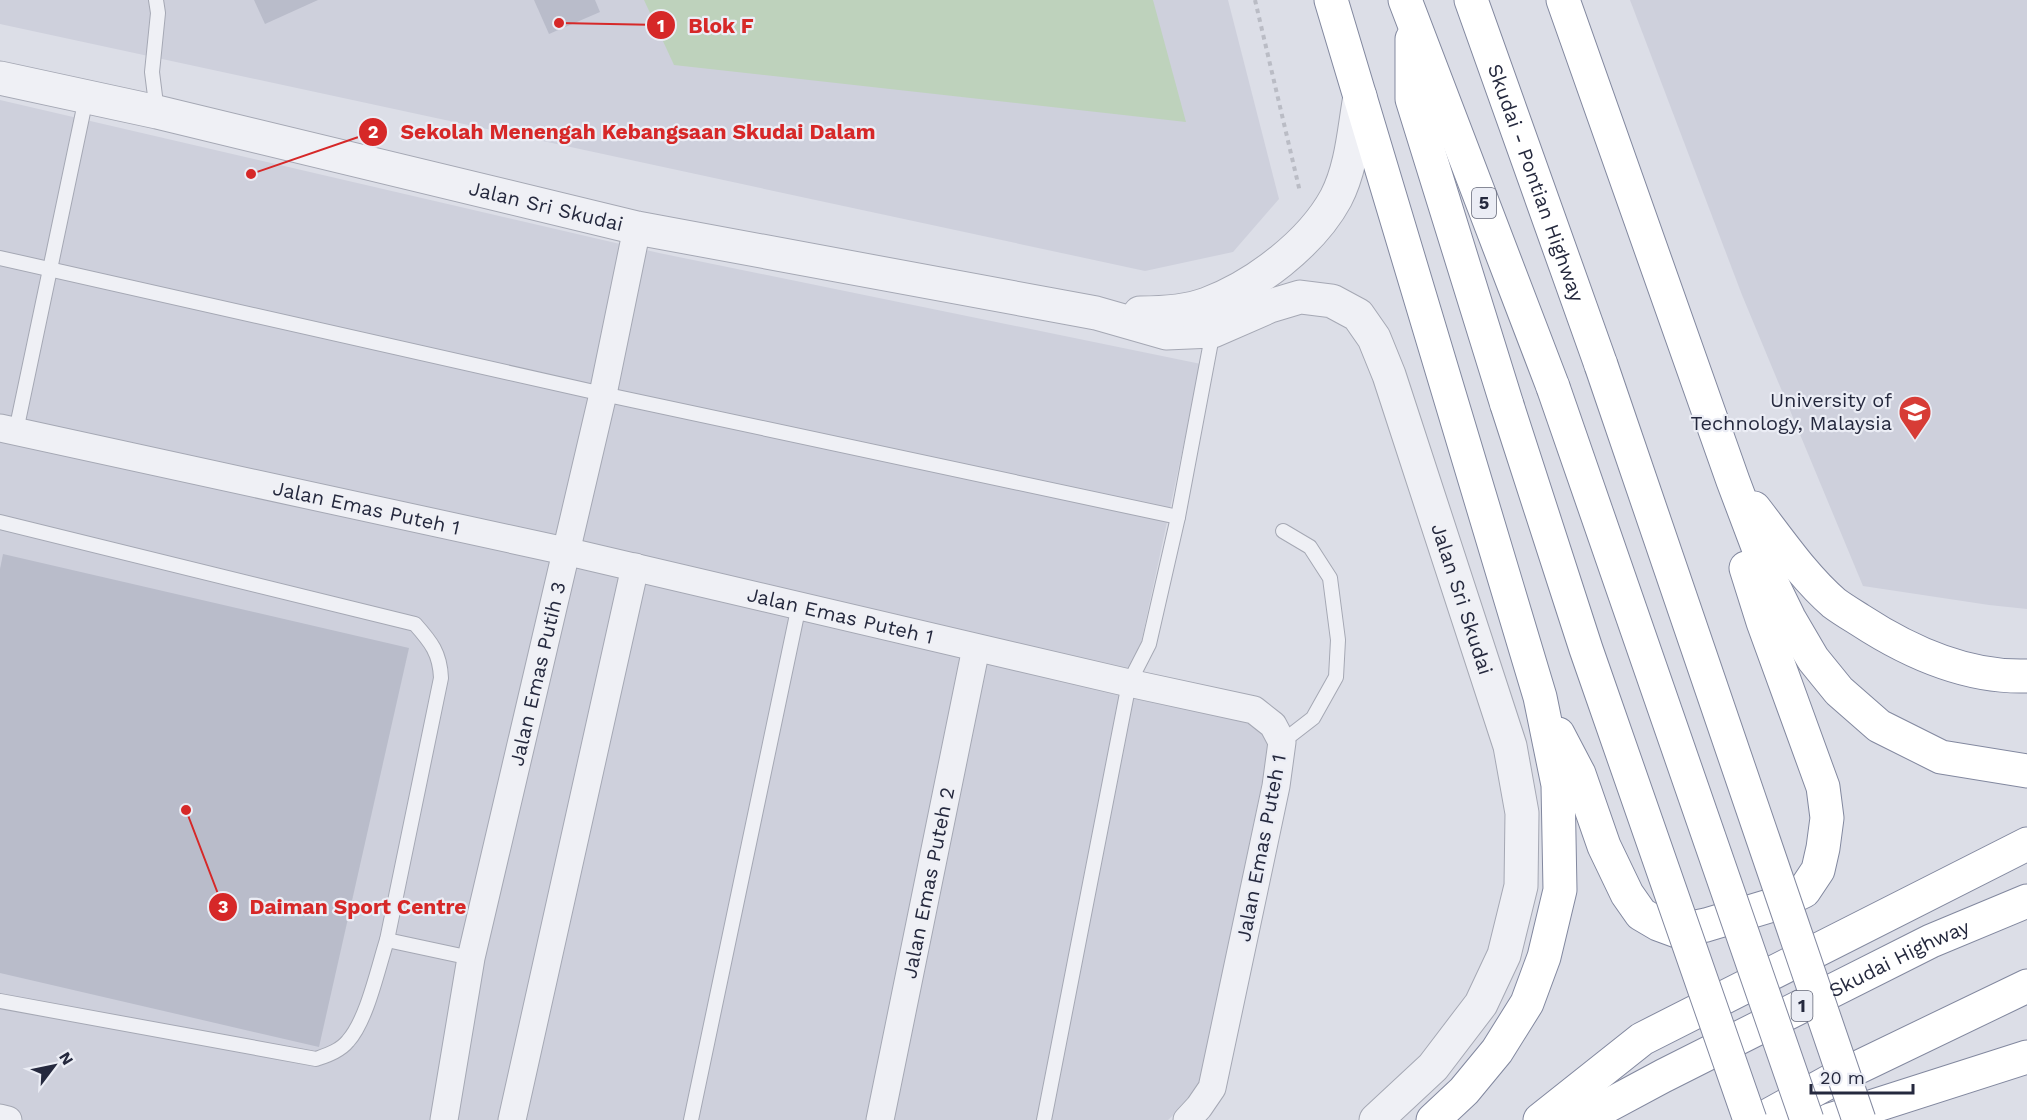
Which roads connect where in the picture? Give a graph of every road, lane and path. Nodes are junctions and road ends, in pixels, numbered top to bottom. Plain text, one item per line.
1 (156, 0) edge
2 (1255, 0) edge
3 (1331, 0) edge
4 (1471, 0) edge
5 (1563, 0) edge
6 (1408, 10) edge
7 (0, 78) edge
8 (1360, 96) junction
9 (86, 98) junction
10 (157, 112) junction
11 (637, 228) junction
12 (1310, 234) junction
13 (0, 258) edge
14 (49, 268) junction
15 (1096, 313) junction
16 (1213, 331) junction
17 (603, 394) junction
18 (8, 430) edge
19 (1733, 481) junction
20 (1178, 517) junction
21 (0, 522) edge
22 (1283, 531) dead end
23 (565, 551) junction
24 (635, 567) junction
25 (799, 605) junction
26 (976, 648) junction
27 (2027, 676) edge
28 (1130, 683) junction
29 (1540, 697) junction
30 (1282, 742) junction
31 (2027, 771) edge
32 (2027, 844) edge
33 (2027, 901) edge
34 (387, 940) junction
35 (471, 958) junction
36 (2027, 986) edge
37 (0, 1001) edge
38 (2027, 1057) edge
39 (0, 1118) edge
40 (8, 1120) edge
41 (444, 1120) edge
42 (512, 1120) edge
43 (691, 1120) edge
44 (880, 1120) edge
45 (1044, 1120) edge
46 (1187, 1120) edge
47 (1376, 1120) edge
48 (1433, 1120) edge
49 (1540, 1120) edge
50 (1581, 1120) edge
51 (1750, 1120) edge
52 (1760, 1120) edge
53 (1807, 1120) edge
54 (1830, 1120) edge
55 (1859, 1120) edge

1 - 10 lane
2 - 12 path
3 - 8 highway
4 - 55 highway, Skudai - Pontian Highway, bridge
5 - 19 highway
6 - 51 highway, bridge
6 - 53 highway, 5, bridge
7 - 9 street, Jalan Sri Skudai
8 - 12 street, Jalan Sri Skudai
8 - 29 highway
9 - 10 street, Jalan Sri Skudai
9 - 14 lane
10 - 11 street, Jalan Sri Skudai
11 - 15 street, Jalan Sri Skudai
11 - 17 street, Jalan Emas Putih 3
12 - 15 street, Jalan Sri Skudai
13 - 14 lane
14 - 17 lane
14 - 18 lane
15 - 16 street, Jalan Sri Skudai
16 - 20 lane
16 - 47 street, Jalan Sri Skudai
17 - 20 lane
17 - 23 street, Jalan Emas Putih 3
18 - 23 street, Jalan Emas Puteh 1
19 - 27 highway
19 - 29 highway
19 - 31 highway
20 - 28 lane
21 - 34 lane
22 - 30 lane
23 - 24 street, Jalan Emas Puteh 1
23 - 35 street, Jalan Emas Putih 3
24 - 25 street, Jalan Emas Puteh 1
24 - 42 street
25 - 26 street, Jalan Emas Puteh 1
25 - 43 lane
26 - 28 street, Jalan Emas Puteh 1
26 - 44 street, Jalan Emas Puteh 2
28 - 30 street, Jalan Emas Puteh 1
28 - 45 lane
29 - 48 highway
30 - 46 street, Jalan Emas Puteh 1
32 - 49 highway
33 - 50 highway, Skudai Highway / 1
34 - 35 lane
34 - 37 lane
35 - 41 street, Jalan Emas Putih 3
36 - 52 highway
38 - 54 highway
39 - 40 street

